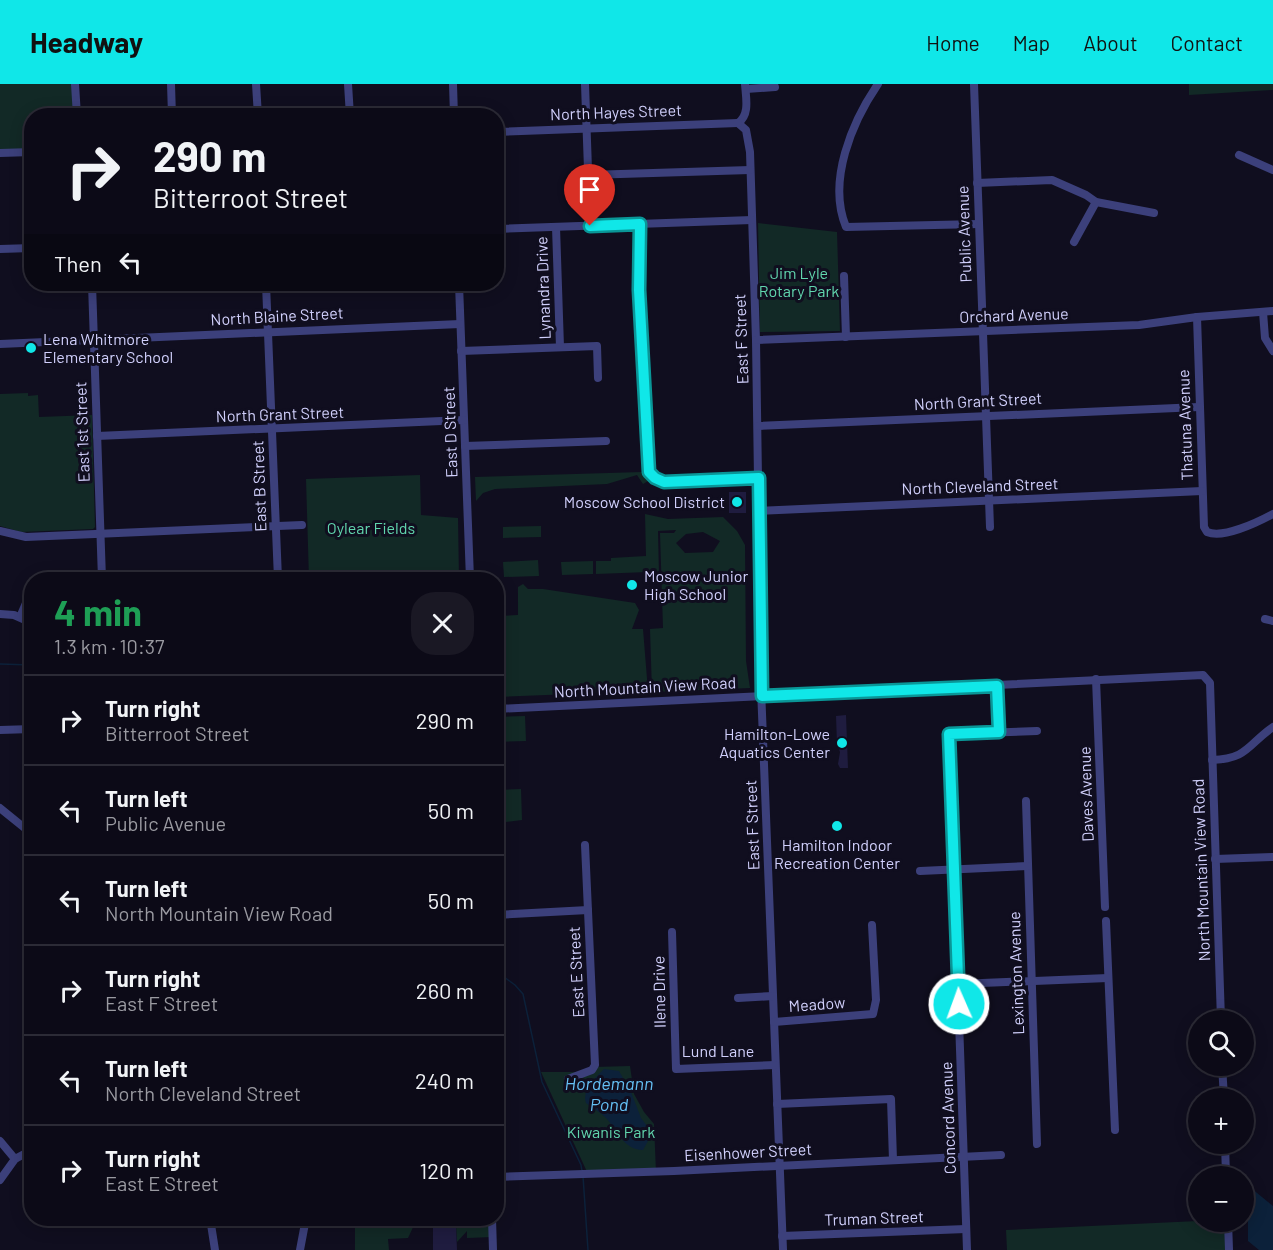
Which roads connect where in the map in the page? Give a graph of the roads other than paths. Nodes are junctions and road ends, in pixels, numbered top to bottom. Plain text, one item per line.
1 (75, 84) edge
2 (171, 84) edge
3 (256, 84) edge
4 (348, 84) edge
5 (453, 84) edge
6 (585, 84) edge
7 (878, 84) edge
8 (974, 84) edge
9 (745, 86) edge
10 (775, 87) dead end
11 (76, 108) edge
12 (172, 108) edge
13 (258, 108) edge
14 (350, 108) edge
15 (454, 108) edge
16 (738, 123) junction
17 (586, 128) junction
18 (504, 132) edge
19 (24, 152) edge
20 (0, 153) edge
21 (1239, 155) dead end
22 (750, 170) junction
23 (1273, 170) edge
24 (588, 175) junction
25 (977, 183) junction
26 (1096, 202) junction
27 (1154, 213) dead end
28 (752, 220) junction
29 (640, 224) junction
30 (979, 224) junction
31 (590, 226) junction
32 (556, 227) junction
33 (504, 229) edge
34 (1074, 242) dead end
35 (24, 248) edge
36 (0, 249) edge
37 (843, 276) dead end
38 (92, 291) edge
39 (266, 291) edge
40 (459, 291) edge
41 (1273, 311) edge
42 (1263, 312) junction
43 (1197, 317) junction
44 (460, 324) junction
45 (268, 331) junction
46 (983, 331) junction
47 (846, 337) junction
48 (94, 340) junction
49 (756, 340) junction
50 (0, 344) edge
51 (561, 347) junction
52 (461, 351) junction
53 (1273, 351) edge
54 (598, 378) dead end
55 (1199, 407) junction
56 (986, 416) junction
57 (464, 420) junction
58 (758, 426) junction
59 (272, 430) junction
60 (97, 436) junction
61 (606, 441) dead end
62 (465, 446) junction
63 (759, 478) junction
64 (1202, 491) junction
65 (989, 501) junction
66 (759, 511) junction
67 (1273, 514) edge
68 (302, 525) dead end
69 (276, 526) junction
70 (990, 527) dead end
71 (0, 531) edge
72 (101, 534) junction
73 (102, 572) edge
74 (278, 572) edge
75 (470, 572) edge
76 (24, 608) edge
77 (0, 614) edge
78 (20, 617) junction
79 (24, 619) edge
80 (1096, 679) junction
81 (997, 686) junction
82 (762, 696) junction
83 (504, 709) edge
84 (1273, 727) edge
85 (24, 729) edge
86 (0, 730) edge
87 (1037, 731) dead end
88 (999, 732) junction
89 (1212, 760) junction
90 (1026, 801) dead end
91 (0, 808) edge
92 (24, 828) edge
93 (585, 845) dead end
94 (1273, 857) edge
95 (1215, 859) junction
96 (1028, 867) junction
97 (955, 870) junction
98 (920, 871) dead end
99 (1105, 907) dead end
100 (588, 910) junction
101 (504, 915) edge
102 (1106, 921) dead end
103 (872, 925) dead end
104 (672, 932) dead end
105 (1108, 978) junction
106 (1031, 980) junction
107 (958, 984) junction
108 (773, 996) junction
109 (738, 998) dead end
110 (1221, 1010) edge
111 (774, 1022) junction
112 (675, 1051) joint
113 (776, 1065) junction
114 (567, 1079) dead end
115 (777, 1104) junction
116 (1115, 1130) dead end
117 (0, 1141) edge
118 (1036, 1144) dead end
119 (24, 1154) edge
120 (1001, 1155) dead end
121 (964, 1156) junction
122 (15, 1160) junction
123 (893, 1160) junction
124 (779, 1166) junction
125 (504, 1177) edge
126 (0, 1180) edge
127 (211, 1226) edge
128 (304, 1226) edge
129 (492, 1226) edge
130 (966, 1229) junction
131 (1228, 1232) edge
132 (782, 1236) junction
133 (215, 1250) edge
134 (300, 1250) edge
135 (493, 1250) edge
136 (783, 1250) edge
137 (967, 1250) edge
138 (1229, 1250) edge

1 - 11 street
2 - 12 street
3 - 13 street
4 - 14 street
5 - 15 street
6 - 17 street
7 - 30 street
8 - 25 street, Public Avenue
9 - 10 street
9 - 16 street
16 - 17 street, North Hayes Street
16 - 22 street, East F Street
17 - 18 street, North Hayes Street
17 - 24 street
19 - 20 street
21 - 23 street
22 - 24 street
22 - 28 street, East F Street
24 - 31 street
25 - 26 street
25 - 30 street, Public Avenue
26 - 27 street
26 - 34 street
28 - 29 street
28 - 49 street, East F Street
29 - 31 street
29 - 63 street
30 - 46 street, Public Avenue
31 - 32 street
32 - 33 street
32 - 51 street, Lynandra Drive
35 - 36 street
37 - 47 street
38 - 48 street, East 1st Street
39 - 45 street, East B Street
40 - 44 street, East D Street
41 - 42 street, Orchard Avenue
42 - 43 street, Orchard Avenue
42 - 53 street
43 - 46 street, Orchard Avenue
43 - 55 street, Thatuna Avenue
44 - 45 street, North Blaine Street
44 - 52 street, East D Street
45 - 48 street, North Blaine Street
45 - 59 street, East B Street
46 - 47 street, Orchard Avenue
46 - 56 street, Public Avenue
47 - 49 street, Orchard Avenue
48 - 50 street, North Blaine Street
48 - 60 street, East 1st Street
49 - 58 street, East F Street
51 - 52 street
51 - 54 street
52 - 57 street, East D Street
55 - 56 street, North Grant Street
55 - 64 street, Thatuna Avenue
56 - 58 street, North Grant Street
56 - 65 street, Public Avenue
57 - 59 street, North Grant Street
57 - 62 street, East D Street
58 - 63 street, East F Street
59 - 60 street, North Grant Street
59 - 69 street, East B Street
60 - 72 street, East 1st Street
61 - 62 street
62 - 75 street, East D Street
63 - 66 street, East F Street
64 - 65 street, North Cleveland Street
64 - 67 street, Thatuna Avenue
65 - 66 street, North Cleveland Street
65 - 70 street, Public Avenue
66 - 82 street, East F Street
68 - 69 street
69 - 72 street
69 - 74 street, East B Street
71 - 72 street
72 - 73 street, East 1st Street
76 - 78 street
77 - 78 street
78 - 79 street
80 - 81 street, North Mountain View Road
80 - 89 street, North Mountain View Road
80 - 99 street, Daves Avenue
81 - 82 street, North Mountain View Road
81 - 88 street
82 - 83 street, North Mountain View Road
82 - 108 street, East F Street
84 - 89 street
85 - 86 street
87 - 88 street
88 - 97 street, Concord Avenue
89 - 95 street, North Mountain View Road
90 - 96 street, Lexington Avenue
91 - 92 street
93 - 100 street, East E Street
94 - 95 street
95 - 110 street, North Mountain View Road
96 - 97 street
96 - 106 street, Lexington Avenue
97 - 98 street
97 - 107 street, Concord Avenue
100 - 101 street
100 - 114 street, East E Street
102 - 105 street
103 - 111 street, Meadow
104 - 112 street, Ilene Drive
105 - 106 street
105 - 116 street
106 - 107 street
106 - 118 street, Lexington Avenue
107 - 121 street, Concord Avenue
108 - 109 street
108 - 111 street, East F Street
111 - 113 street, East F Street
112 - 113 street, Lund Lane
113 - 115 street, East F Street
115 - 123 street
115 - 124 street, East F Street
117 - 122 street
119 - 122 street
120 - 121 street, Eisenhower Street
121 - 123 street, Eisenhower Street
121 - 130 street, Concord Avenue
122 - 126 street
123 - 124 street, Eisenhower Street
124 - 125 street, Eisenhower Street
124 - 132 street, East F Street
127 - 133 street
128 - 134 street
129 - 135 street
130 - 132 street, Truman Street
130 - 137 street, Concord Avenue
131 - 138 street
132 - 136 street, East F Street

